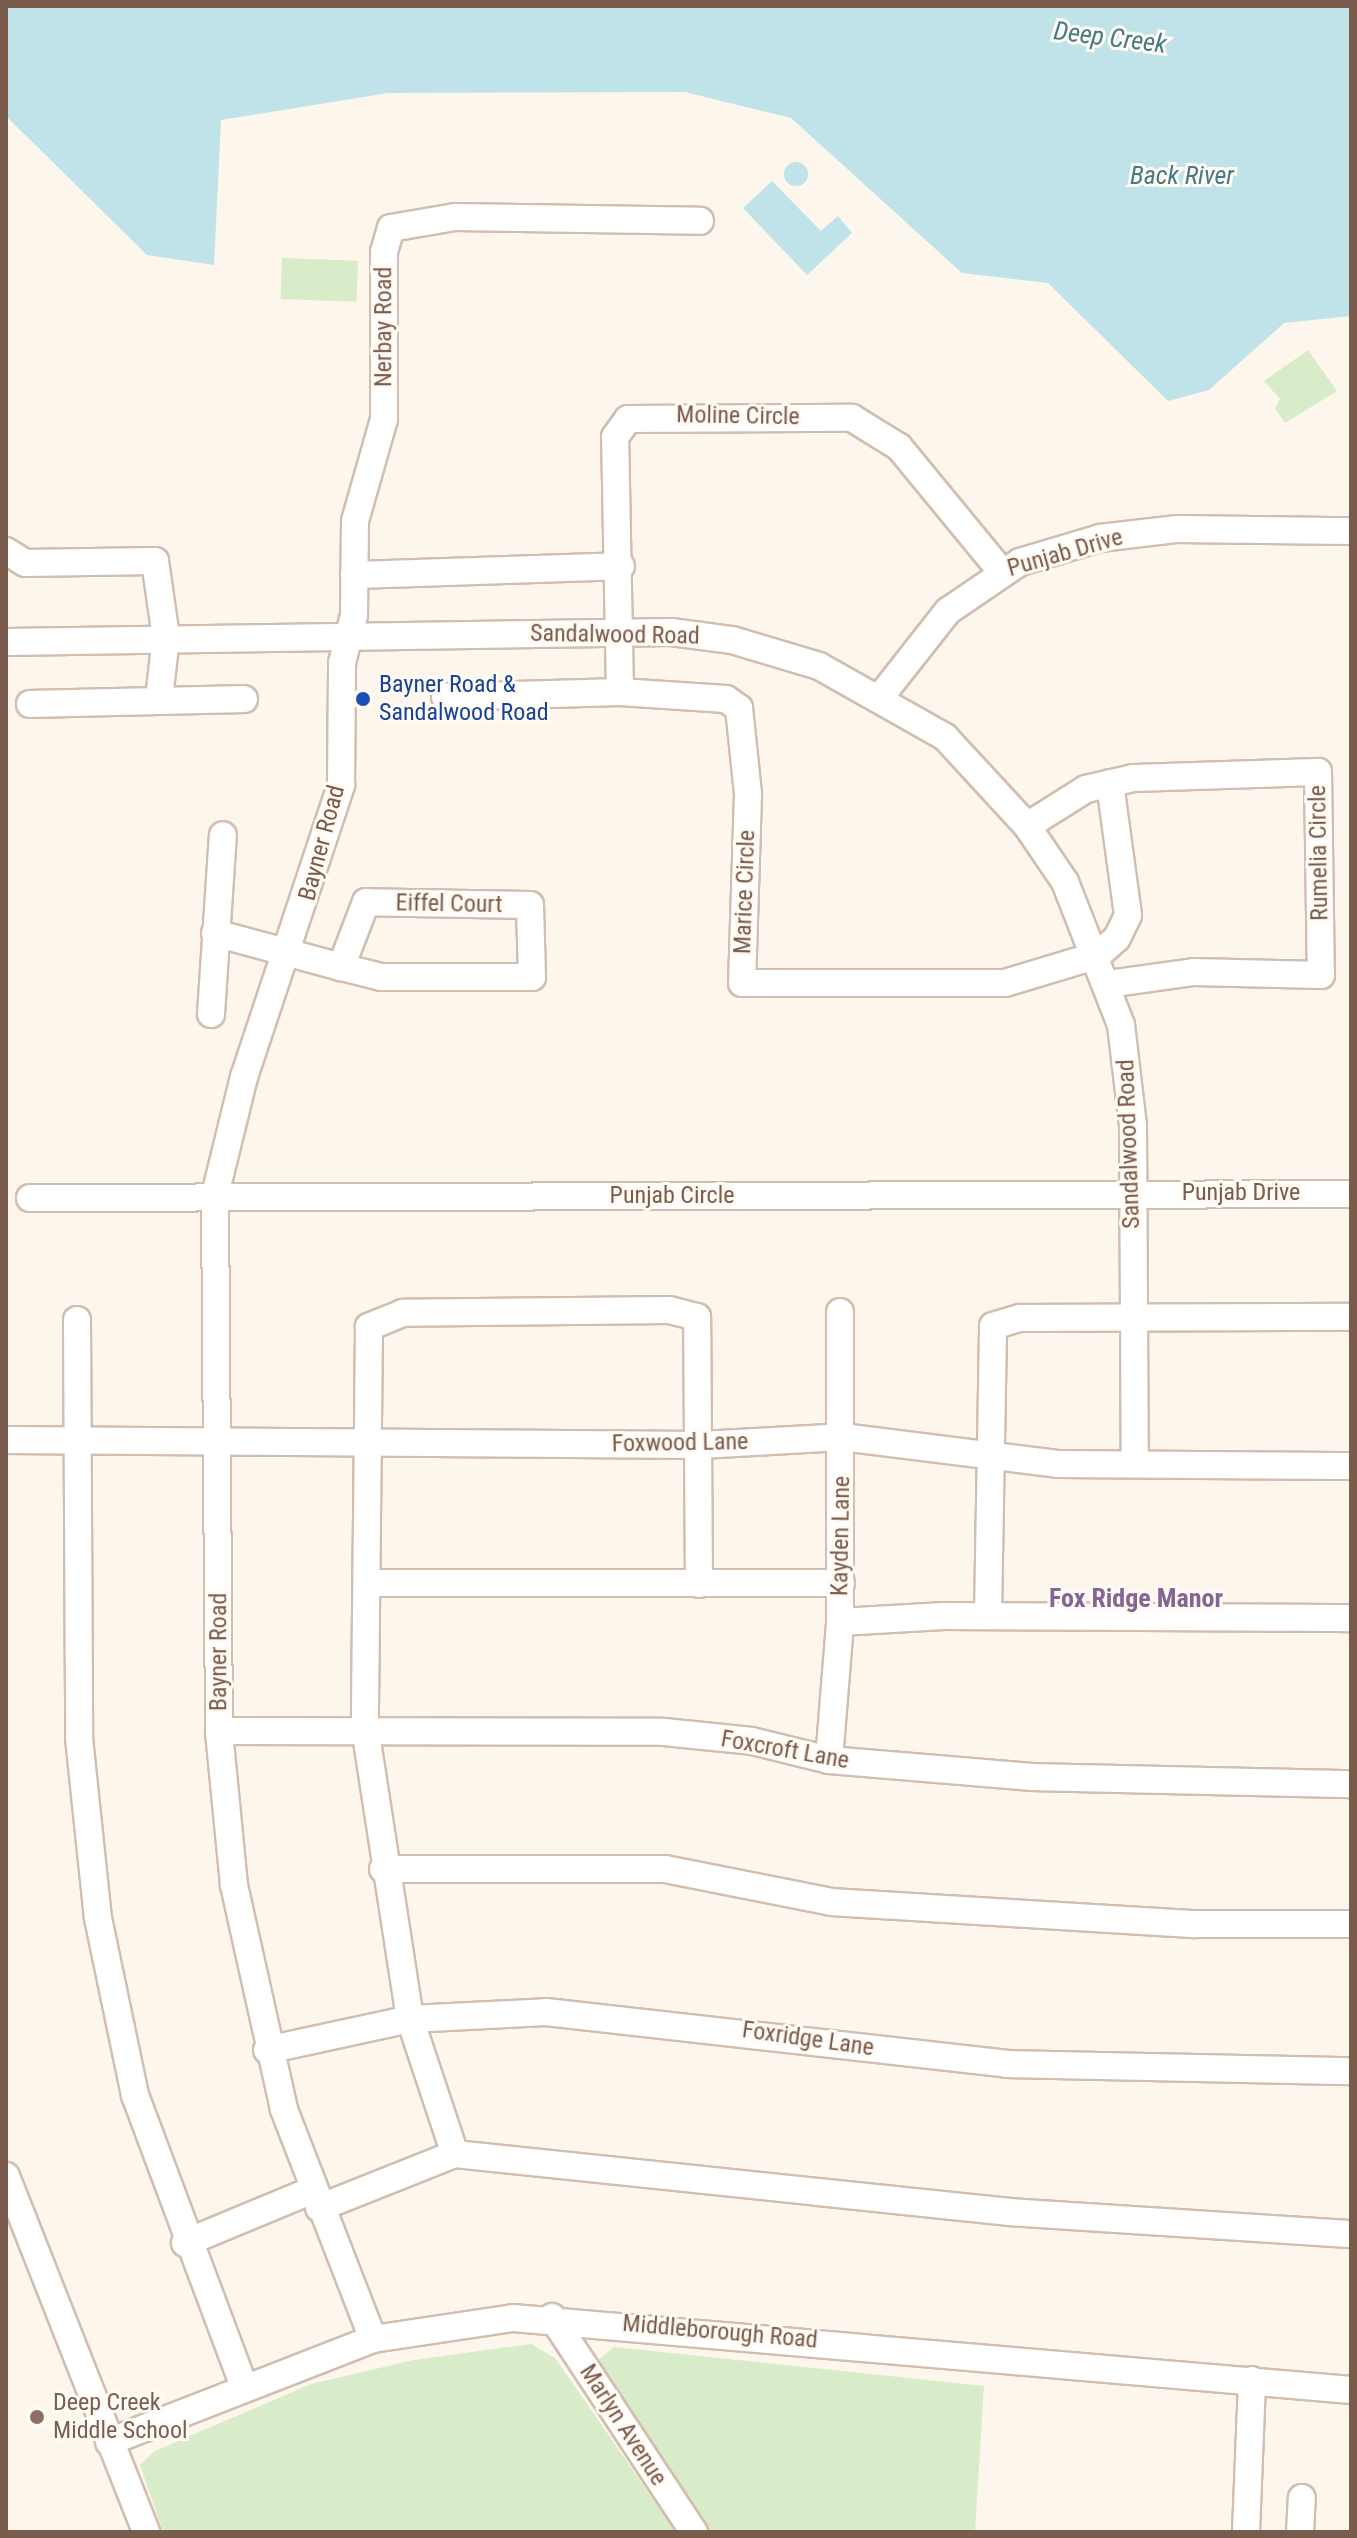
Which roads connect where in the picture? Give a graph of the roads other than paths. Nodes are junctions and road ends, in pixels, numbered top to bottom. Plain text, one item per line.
1 (700, 221) dead end
2 (1351, 531) edge
3 (6, 551) edge
4 (621, 566) junction
5 (1000, 570) junction
6 (354, 575) junction
7 (617, 632) junction
8 (346, 636) junction
9 (166, 637) junction
10 (6, 642) edge
11 (620, 692) junction
12 (881, 696) junction
13 (445, 697) dead end
14 (159, 698) junction
15 (244, 699) dead end
16 (30, 704) dead end
17 (1110, 783) junction
18 (1027, 826) junction
19 (223, 835) dead end
20 (215, 933) junction
21 (290, 953) junction
22 (1098, 955) junction
23 (341, 967) junction
24 (1109, 984) junction
25 (211, 1014) dead end
26 (1351, 1194) edge
27 (215, 1195) junction
28 (1130, 1195) junction
29 (30, 1198) dead end
30 (840, 1312) dead end
31 (1135, 1317) junction
32 (1351, 1317) edge
33 (77, 1320) dead end
34 (842, 1437) junction
35 (6, 1440) edge
36 (77, 1440) junction
37 (219, 1441) junction
38 (366, 1442) junction
39 (701, 1445) junction
40 (990, 1458) junction
41 (1135, 1464) junction
42 (1351, 1466) edge
43 (367, 1583) junction
44 (841, 1583) junction
45 (699, 1584) junction
46 (988, 1616) junction
47 (1351, 1618) edge
48 (840, 1622) junction
49 (365, 1728) junction
50 (219, 1731) junction
51 (829, 1760) junction
52 (1351, 1784) edge
53 (383, 1869) junction
54 (1351, 1924) edge
55 (410, 2019) junction
56 (267, 2050) junction
57 (1351, 2071) edge
58 (455, 2154) junction
59 (6, 2176) edge
60 (316, 2199) junction
61 (1351, 2234) edge
62 (185, 2243) junction
63 (552, 2317) junction
64 (373, 2339) junction
65 (1252, 2380) junction
66 (244, 2387) junction
67 (1351, 2390) edge
68 (109, 2442) junction
69 (1302, 2498) dead end
70 (146, 2532) edge
71 (694, 2532) edge
72 (1246, 2532) edge
73 (1300, 2532) edge

1 - 6 street, Nerbay Road
2 - 5 street, Punjab Drive
3 - 9 street
4 - 5 street, Moline Circle
4 - 6 street
4 - 7 street, Moline Circle
5 - 12 street, Punjab Drive
6 - 8 street, Nerbay Road
7 - 8 street, Sandalwood Road
7 - 11 street
7 - 12 street, Sandalwood Road
8 - 9 street, Sandalwood Road
8 - 21 street, Bayner Road
9 - 10 street, Sandalwood Road
9 - 14 street
11 - 13 street, Marice Circle
11 - 22 street, Marice Circle
12 - 18 street, Sandalwood Road
14 - 15 street
14 - 16 street
17 - 18 street, Rumelia Circle
17 - 22 street
17 - 24 street, Rumelia Circle
18 - 22 street, Sandalwood Road
19 - 20 street
20 - 21 street
20 - 25 street
21 - 23 street, Eiffel Court
21 - 27 street, Bayner Road
22 - 24 street, Sandalwood Road
23 - 23 street, Eiffel Court
24 - 28 street, Sandalwood Road
26 - 28 street, Punjab Drive
27 - 28 street, Punjab Circle
27 - 29 street, Punjab Circle
27 - 37 street, Bayner Road
28 - 31 street, Sandalwood Road
30 - 34 street, Kayden Lane
31 - 32 street
31 - 40 street
31 - 41 street, Sandalwood Road
33 - 36 street
34 - 39 street, Foxwood Lane
34 - 40 street, Foxwood Lane
34 - 44 street, Kayden Lane
35 - 36 street, Foxwood Lane
36 - 37 street, Foxwood Lane
36 - 62 street
37 - 38 street, Foxwood Lane
37 - 50 street, Bayner Road
38 - 39 street, Foxwood Lane
38 - 39 street
38 - 43 street
39 - 45 street
40 - 41 street, Foxwood Lane
40 - 46 street
41 - 42 street, Foxwood Lane
43 - 45 street
43 - 49 street
44 - 45 street
44 - 48 street, Kayden Lane
46 - 47 street
46 - 48 street
48 - 51 street, Kayden Lane
49 - 50 street, Foxcroft Lane
49 - 51 street, Foxcroft Lane
49 - 53 street
50 - 56 street, Bayner Road
51 - 52 street, Foxcroft Lane
53 - 54 street
53 - 55 street
55 - 56 street, Foxridge Lane
55 - 57 street, Foxridge Lane
55 - 58 street
56 - 60 street, Bayner Road
58 - 60 street
58 - 61 street
59 - 68 street
60 - 62 street
60 - 64 street, Bayner Road
62 - 66 street
63 - 64 street, Middleborough Road
63 - 65 street, Middleborough Road
63 - 71 street, Marlyn Avenue
64 - 66 street, Middleborough Road
65 - 67 street, Middleborough Road
65 - 72 street
66 - 68 street, Middleborough Road
68 - 70 street
69 - 73 street

